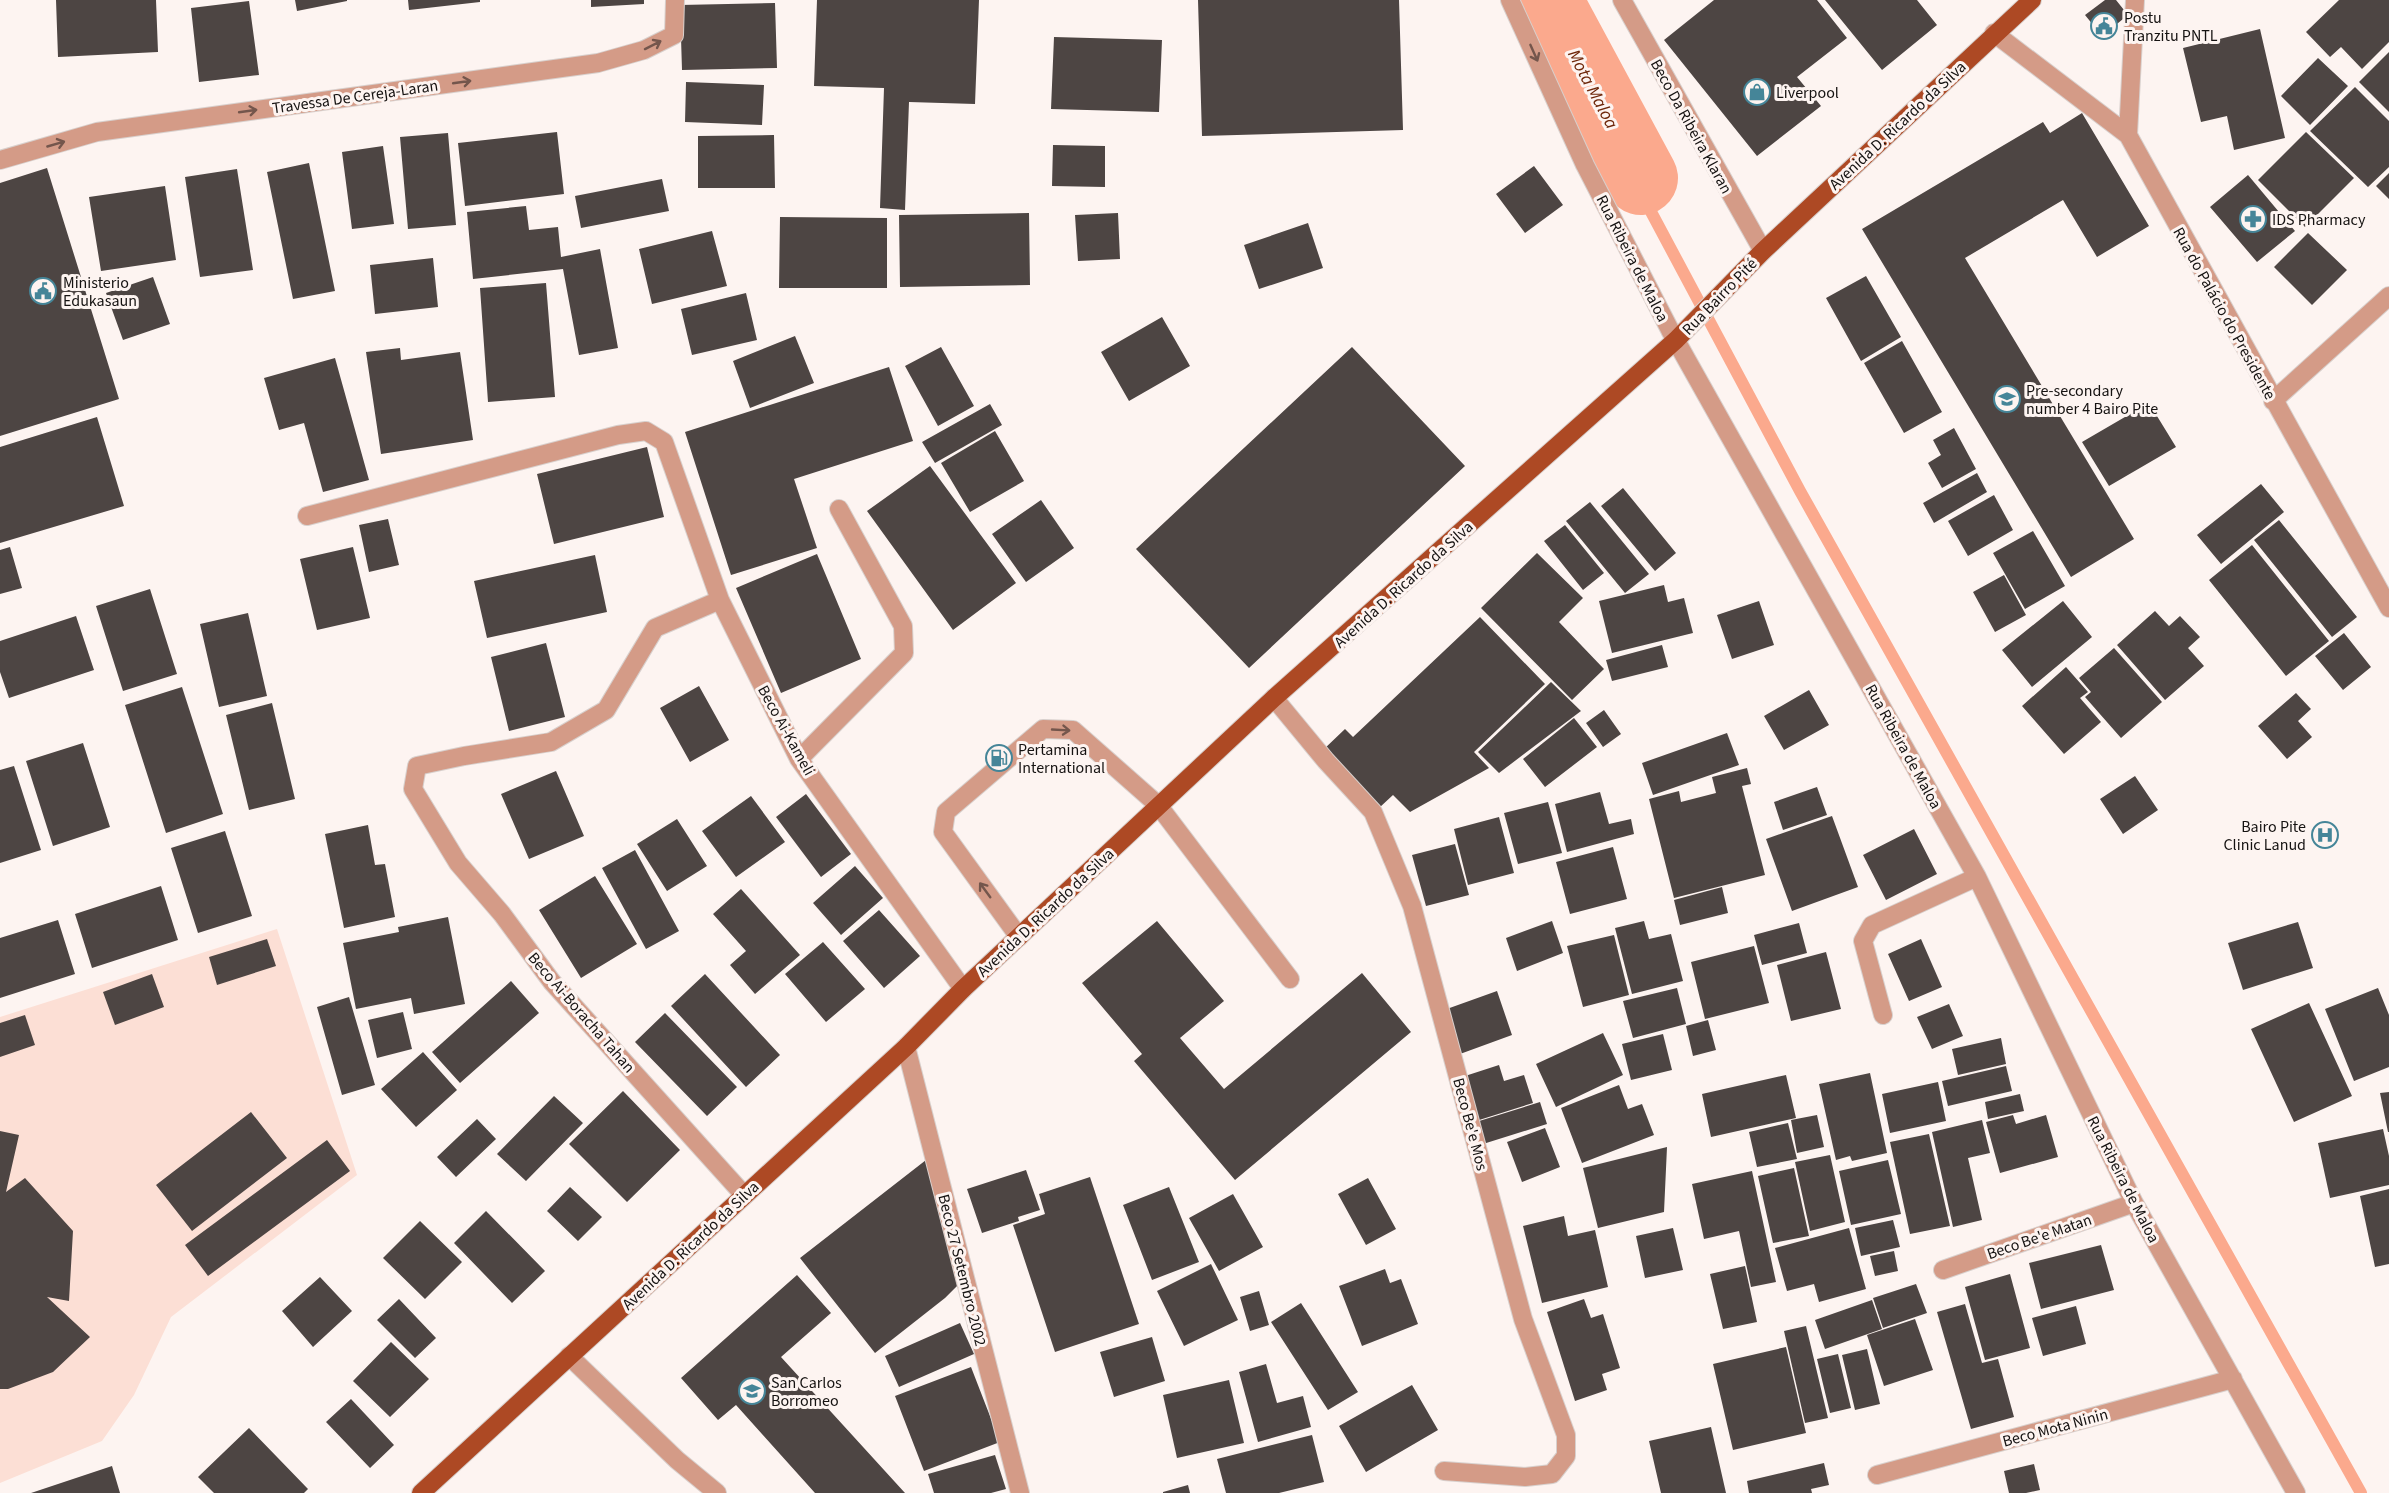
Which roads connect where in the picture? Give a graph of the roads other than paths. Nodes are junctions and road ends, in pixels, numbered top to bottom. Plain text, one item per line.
1 (675, 0) edge
2 (1510, 0) edge
3 (1622, 0) edge
4 (2032, 0) edge
5 (2135, 0) edge
6 (1994, 33) junction
7 (2128, 135) junction
8 (0, 160) edge
9 (1758, 256) junction
10 (2389, 296) edge
11 (1676, 340) junction
12 (2273, 401) junction
13 (839, 509) dead end
14 (307, 516) dead end
15 (720, 600) junction
16 (2389, 608) edge
17 (1274, 698) junction
18 (799, 759) junction
19 (1158, 806) junction
20 (1977, 877) junction
21 (1019, 937) junction
22 (1290, 979) dead end
23 (963, 989) junction
24 (1883, 1015) dead end
25 (906, 1047) junction
26 (744, 1195) junction
27 (2134, 1203) junction
28 (1943, 1270) dead end
29 (569, 1356) junction
30 (2234, 1379) junction
31 (1444, 1471) dead end
32 (1876, 1475) dead end
33 (422, 1493) edge
34 (717, 1493) edge
35 (1020, 1493) edge
36 (2296, 1493) edge

8 -> 1 street, Travessa De Cereja-Laran
2 -> 11 street, Rua Ribeira de Maloa
3 - 9 street, Beco Da Ribeira Klaran
4 - 6 main road, Avenida D. Ricardo da Silva
5 - 7 street
6 - 7 street
6 - 9 main road, Avenida D. Ricardo da Silva
7 - 12 street, Rua do Palácio do Presidente
9 - 11 main road, Rua Bairro Pité
10 - 12 street
11 - 17 main road, Avenida D. Ricardo da Silva
11 - 20 street, Rua Ribeira de Maloa
12 - 16 street, Rua do Palácio do Presidente
13 - 18 street
14 - 15 street, Beco Ai-Kameli
15 - 18 street, Beco Ai-Kameli
15 - 26 street, Beco Ai-Boracha Tahan
17 - 19 main road, Avenida D. Ricardo da Silva
17 - 31 street, Beco Be'e Mos
18 - 23 street, Beco Ai-Kameli
19 - 21 main road, Avenida D. Ricardo da Silva
21 -> 19 street
19 - 22 street
20 - 24 street
20 - 27 street, Rua Ribeira de Maloa
21 - 23 main road, Avenida D. Ricardo da Silva
23 - 25 main road, Avenida D. Ricardo da Silva
25 - 26 main road, Avenida D. Ricardo da Silva
25 - 35 street, Beco 27 Setembro 2002
26 - 29 main road, Avenida D. Ricardo da Silva
27 - 28 street, Beco Be'e Matan
27 - 30 street, Rua Ribeira de Maloa
29 - 33 main road, Avenida D. Ricardo da Silva
29 - 34 street
30 - 32 street, Beco Mota Ninin
30 - 36 street, Rua Ribeira de Maloa

